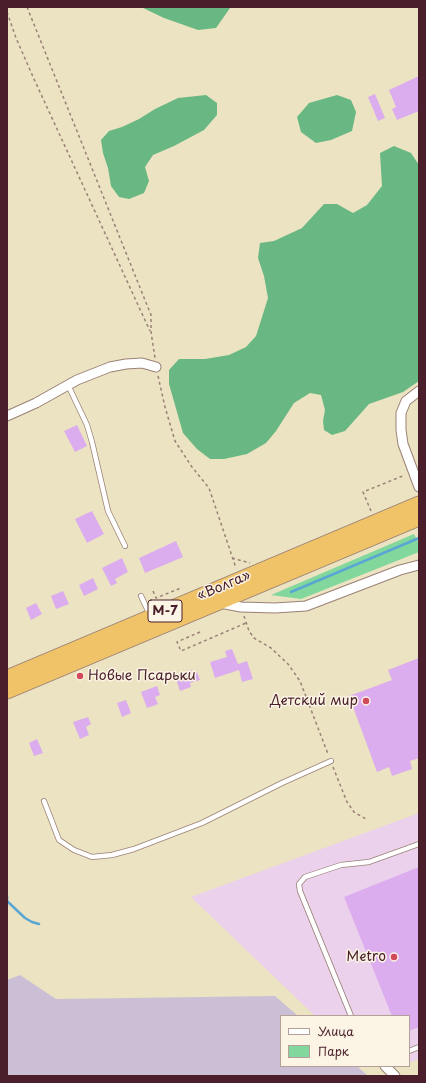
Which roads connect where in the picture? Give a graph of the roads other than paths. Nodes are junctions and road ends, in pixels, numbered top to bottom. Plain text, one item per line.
1 (156, 367) road end
2 (68, 385) junction
3 (419, 391) edge
4 (7, 416) edge
5 (419, 487) edge
6 (419, 504) edge
7 (419, 518) edge
8 (125, 546) dead end
9 (419, 565) edge
10 (141, 596) dead end
11 (217, 602) junction
12 (151, 617) junction
13 (7, 678) edge
14 (7, 691) edge
15 (331, 761) road end
16 (44, 801) dead end
17 (419, 844) edge
18 (351, 1015) edge
19 (386, 1067) edge
20 (395, 1076) edge

1 - 2 street
2 - 4 street
2 - 8 lane
3 - 5 street
6 - 12 highway, «Волга» / М-7
7 - 11 highway, «Волга» / М-7
9 - 11 street
10 - 12 lane
11 - 14 highway, «Волга» / М-7
12 - 13 highway, «Волга» / М-7
15 - 16 lane
17 - 18 lane
19 - 20 street

